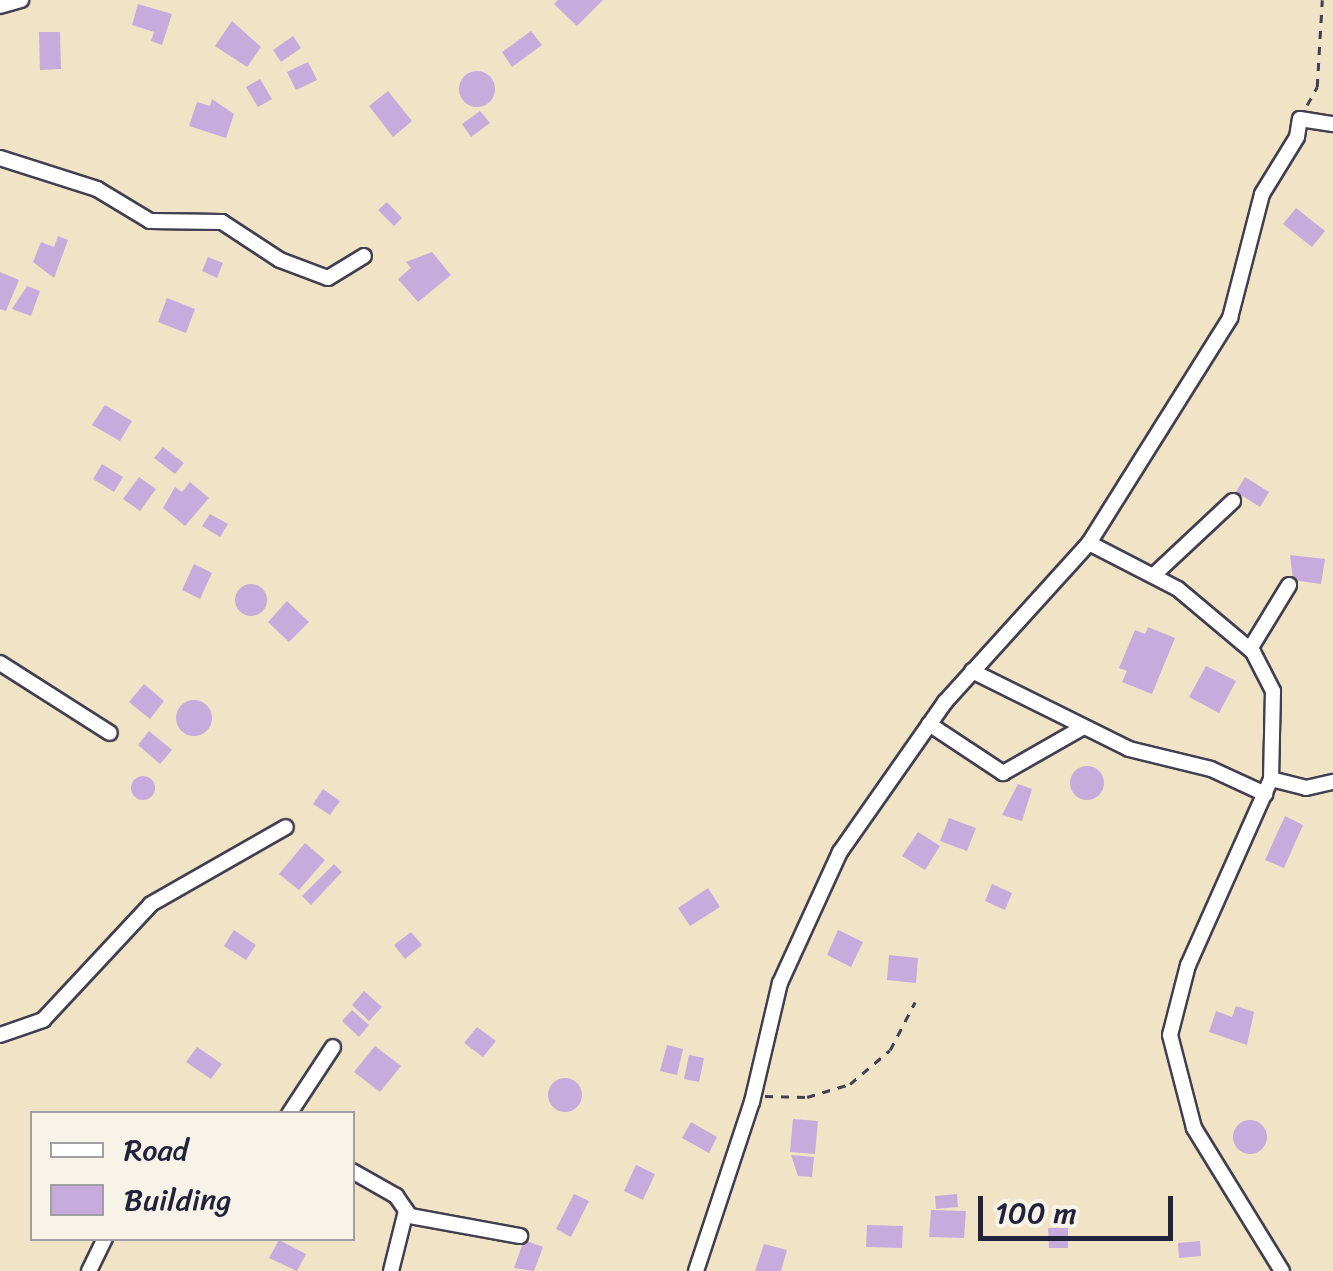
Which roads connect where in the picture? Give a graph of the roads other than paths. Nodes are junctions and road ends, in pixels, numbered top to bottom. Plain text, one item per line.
1 (21, 0) edge
2 (0, 6) edge
3 (1333, 124) edge
4 (0, 158) edge
5 (364, 256) dead end
6 (1233, 501) dead end
7 (1089, 543) junction
8 (1155, 574) junction
9 (1288, 585) dead end
10 (1250, 649) junction
11 (0, 663) edge
12 (972, 671) junction
13 (929, 724) junction
14 (1082, 728) junction
15 (110, 733) dead end
16 (1333, 782) edge
17 (1268, 786) junction
18 (286, 828) dead end
19 (0, 1034) edge
20 (333, 1047) dead end
21 (291, 1111) edge
22 (355, 1173) edge
23 (406, 1211) junction
24 (520, 1236) dead end
25 (104, 1241) edge
26 (89, 1271) edge
27 (391, 1271) edge
28 (696, 1271) edge
29 (1282, 1271) edge

1 - 2 street
3 - 7 street
4 - 5 street
6 - 8 street
7 - 8 street
7 - 12 street
8 - 10 street
9 - 10 street
10 - 17 street
11 - 15 street
12 - 13 street
12 - 14 street
13 - 14 street
13 - 28 street
14 - 17 street
16 - 17 street
17 - 29 street
18 - 19 street
20 - 21 street
22 - 23 street
23 - 24 street
23 - 27 street
25 - 26 street

